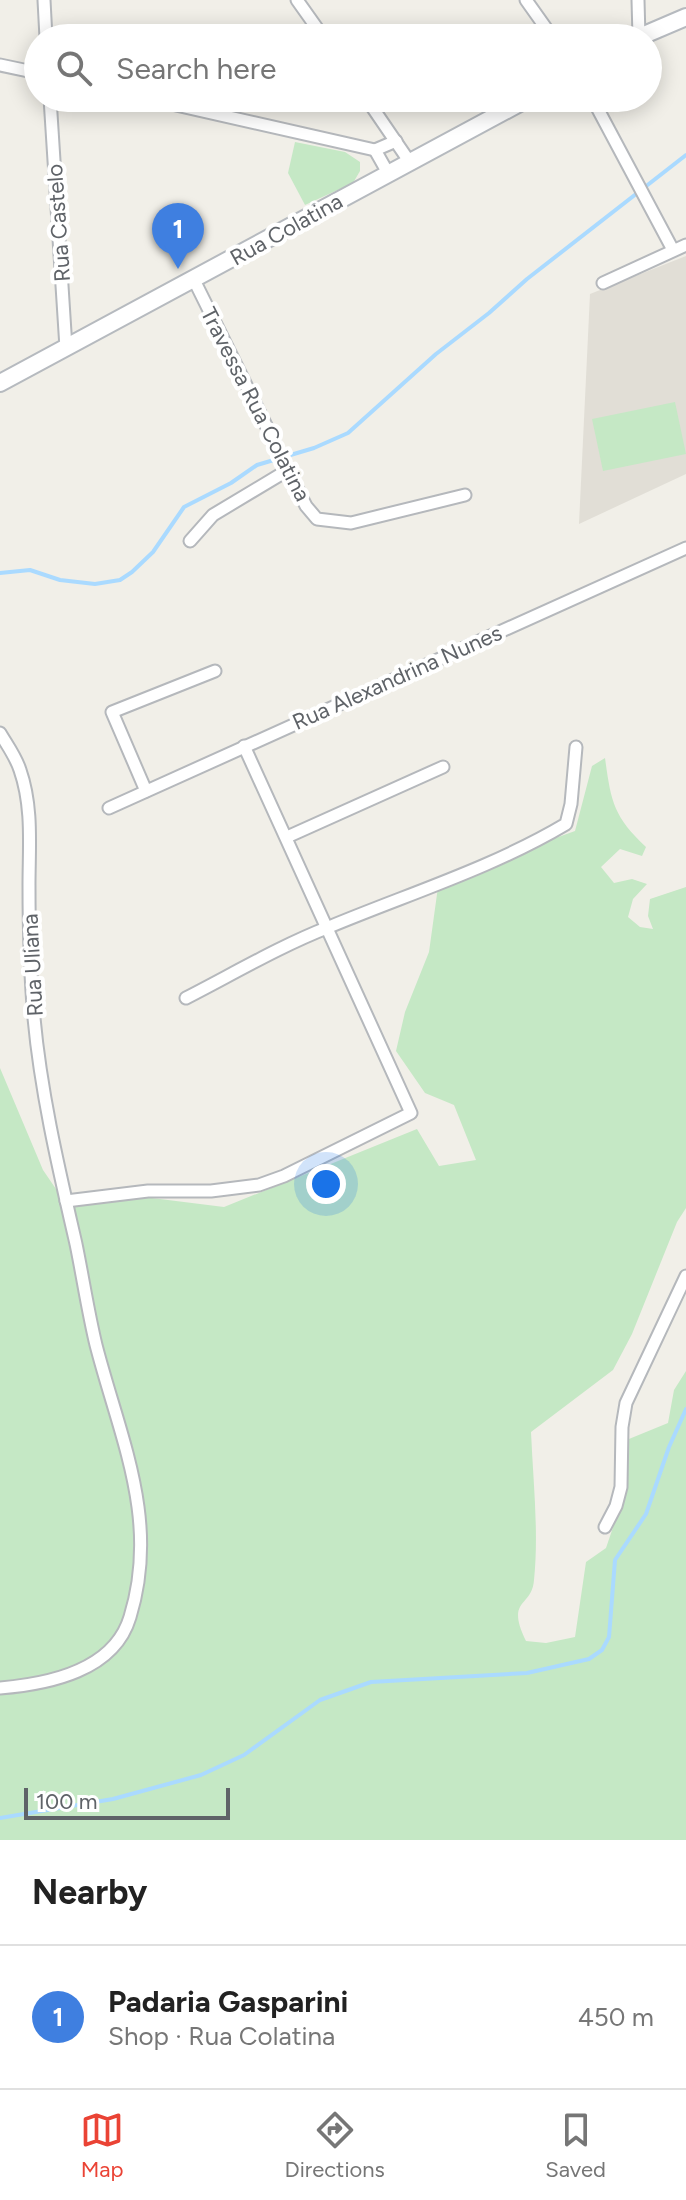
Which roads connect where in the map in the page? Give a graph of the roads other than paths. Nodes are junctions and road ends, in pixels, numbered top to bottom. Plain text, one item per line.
1 (44, 0) edge
2 (297, 0) edge
3 (526, 0) edge
4 (638, 0) edge
5 (686, 17) edge
6 (45, 24) edge
7 (314, 24) edge
8 (543, 24) edge
9 (638, 24) edge
10 (662, 27) edge
11 (0, 65) edge
12 (24, 70) edge
13 (51, 112) edge
14 (207, 112) edge
15 (376, 112) edge
16 (502, 112) edge
17 (599, 112) edge
18 (396, 141) junction
19 (375, 150) junction
20 (409, 161) junction
21 (388, 173) junction
22 (686, 245) edge
23 (673, 250) junction
24 (194, 280) junction
25 (603, 283) dead end
26 (66, 348) junction
27 (0, 383) edge
28 (284, 461) junction
29 (465, 495) dead end
30 (190, 541) dead end
31 (686, 548) edge
32 (215, 671) dead end
33 (0, 733) edge
34 (244, 746) junction
35 (576, 747) dead end
36 (443, 767) dead end
37 (146, 791) junction
38 (109, 808) dead end
39 (287, 837) junction
40 (325, 928) junction
41 (186, 998) dead end
42 (66, 1201) junction
43 (686, 1276) edge
44 (605, 1527) dead end
45 (0, 1688) edge

1 - 6 street
2 - 7 street
3 - 8 street
4 - 9 street
5 - 10 main road
11 - 12 street
13 - 26 street, Rua Castelo
14 - 19 street
15 - 18 street
16 - 20 main road, Rua Colatina
17 - 23 street
18 - 19 street
18 - 20 street
19 - 21 street
20 - 21 main road, Rua Colatina
21 - 24 main road, Rua Colatina
22 - 23 street
23 - 25 street
24 - 26 main road, Rua Colatina
24 - 28 street, Travessa Rua Colatina
26 - 27 main road, Rua Colatina
28 - 29 street, Travessa Rua Colatina
28 - 30 street
31 - 34 street, Rua Alexandrina Nunes
32 - 37 street
33 - 42 street, Rua Uliana
34 - 37 street, Rua Alexandrina Nunes
34 - 39 street
35 - 40 street
36 - 39 street
37 - 38 street, Rua Alexandrina Nunes
39 - 40 street
40 - 41 street
40 - 42 street
42 - 45 street, Rua Uliana
43 - 44 street

